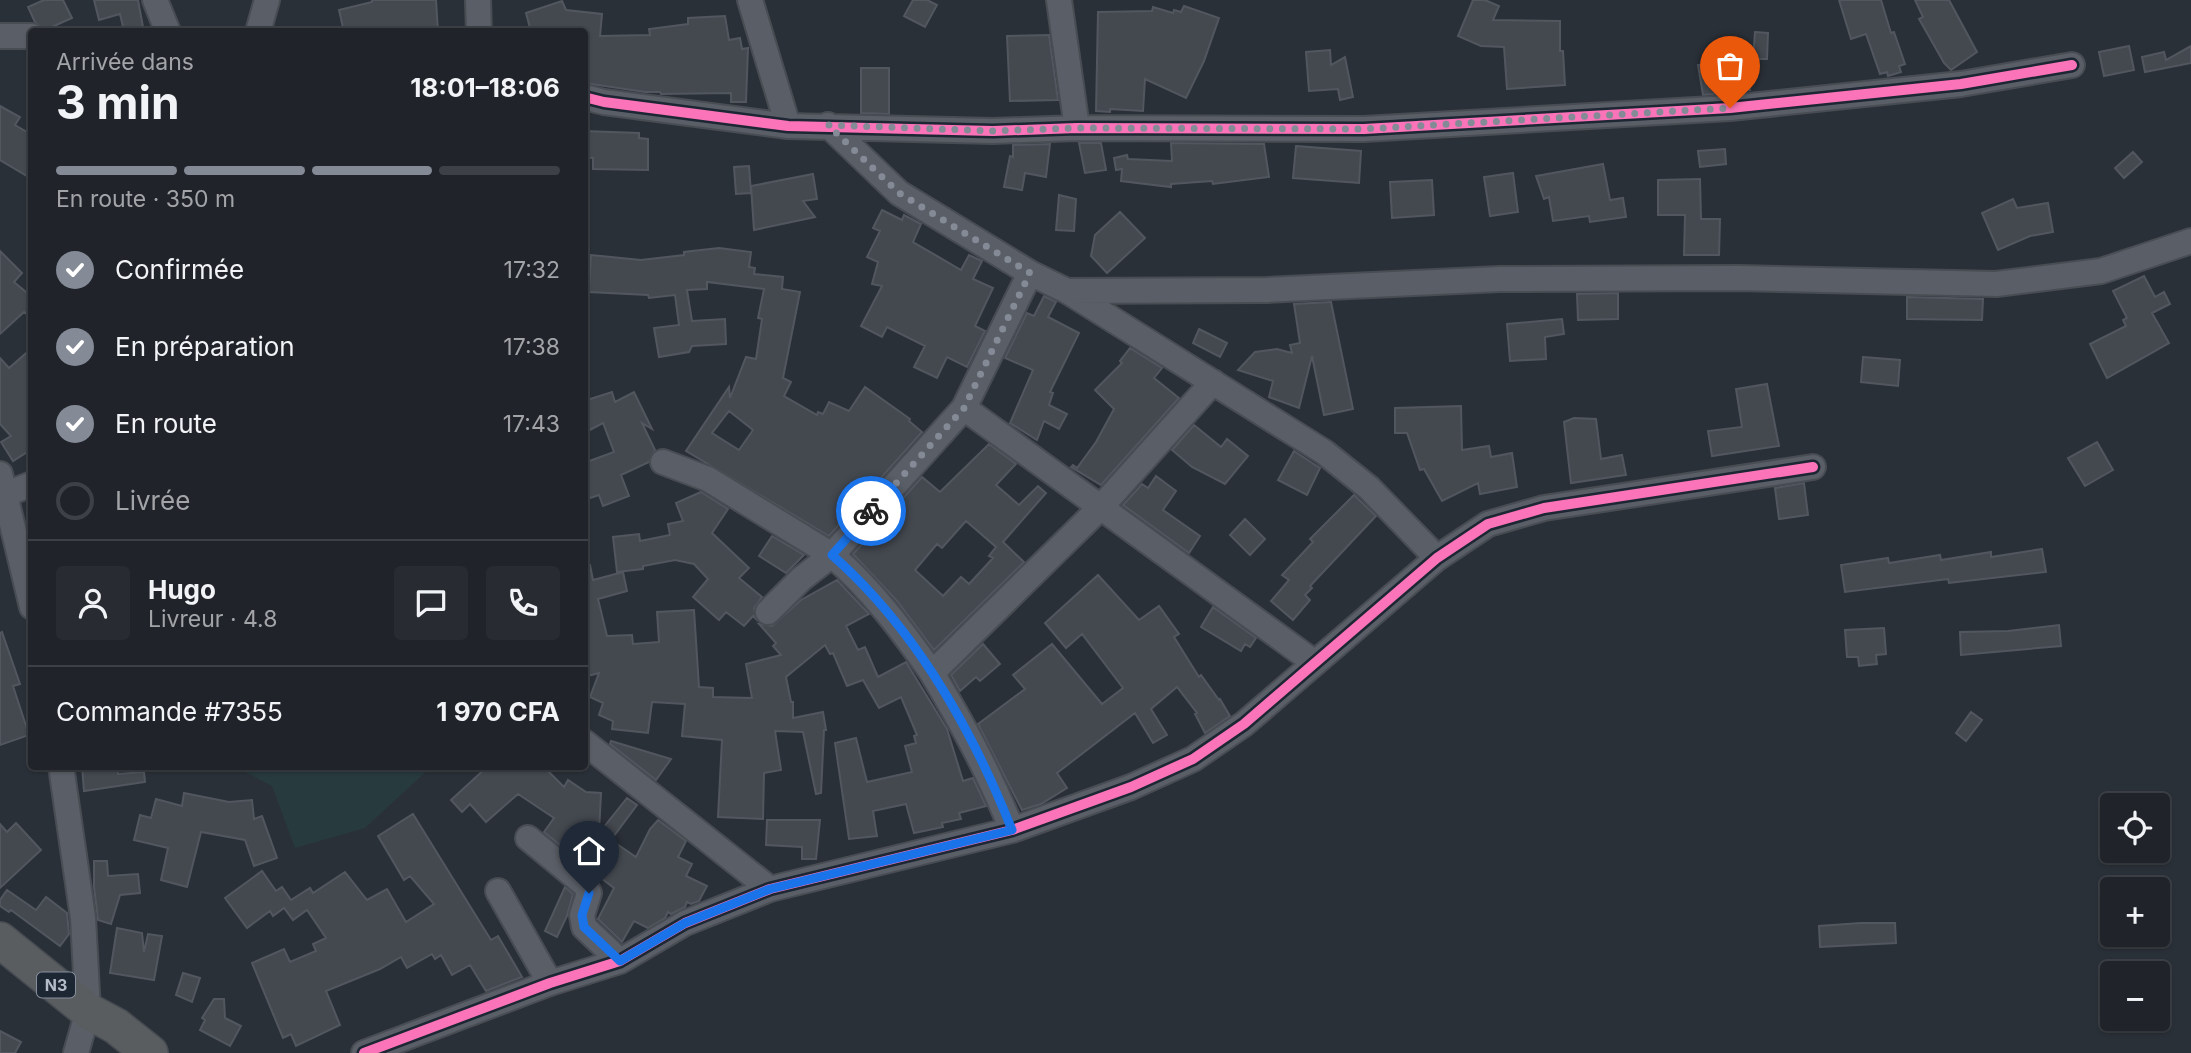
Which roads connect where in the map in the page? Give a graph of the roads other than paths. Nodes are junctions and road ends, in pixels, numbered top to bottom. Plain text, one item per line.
1 (155, 0) edge
2 (267, 0) edge
3 (478, 0) edge
4 (750, 0) edge
5 (1059, 0) edge
6 (166, 28) edge
7 (259, 28) edge
8 (479, 28) edge
9 (0, 36) edge
10 (28, 36) edge
11 (2072, 65) dead end
12 (588, 98) edge
13 (828, 125) junction
14 (788, 126) junction
15 (1077, 128) junction
16 (2191, 240) edge
17 (1030, 273) junction
18 (1067, 291) junction
19 (1213, 382) junction
20 (964, 408) junction
21 (663, 463) dead end
22 (1813, 467) dead end
23 (3, 484) edge
24 (28, 484) edge
25 (1101, 507) junction
26 (832, 555) junction
27 (1437, 558) junction
28 (28, 590) edge
29 (768, 612) dead end
30 (1315, 663) junction
31 (932, 673) junction
32 (588, 745) edge
33 (62, 770) edge
34 (1012, 830) junction
35 (528, 838) dead end
36 (770, 889) junction
37 (498, 891) dead end
38 (0, 940) edge
39 (620, 961) junction
40 (550, 983) junction
41 (102, 1019) junction
42 (76, 1053) edge
43 (150, 1053) edge
44 (364, 1053) edge

1 - 6 street
2 - 7 street
3 - 8 street
4 - 14 street
5 - 15 street
9 - 10 street
11 - 15 street
12 - 14 street
13 - 14 street
13 - 15 street
13 - 17 street
16 - 18 street
17 - 18 street
17 - 20 street
18 - 19 street
19 - 25 street
19 - 27 street
20 - 25 street
20 - 26 street
21 - 26 street
22 - 27 street
23 - 24 street
23 - 28 street
25 - 30 street
25 - 31 street
26 - 29 street
26 - 31 street
27 - 30 street
30 - 34 street
31 - 34 street
32 - 36 street
33 - 41 street
34 - 36 street
35 - 39 street
36 - 39 street
37 - 40 street
38 - 41 highway, N3
39 - 40 street
40 - 44 street
41 - 42 street
41 - 43 highway, N3

